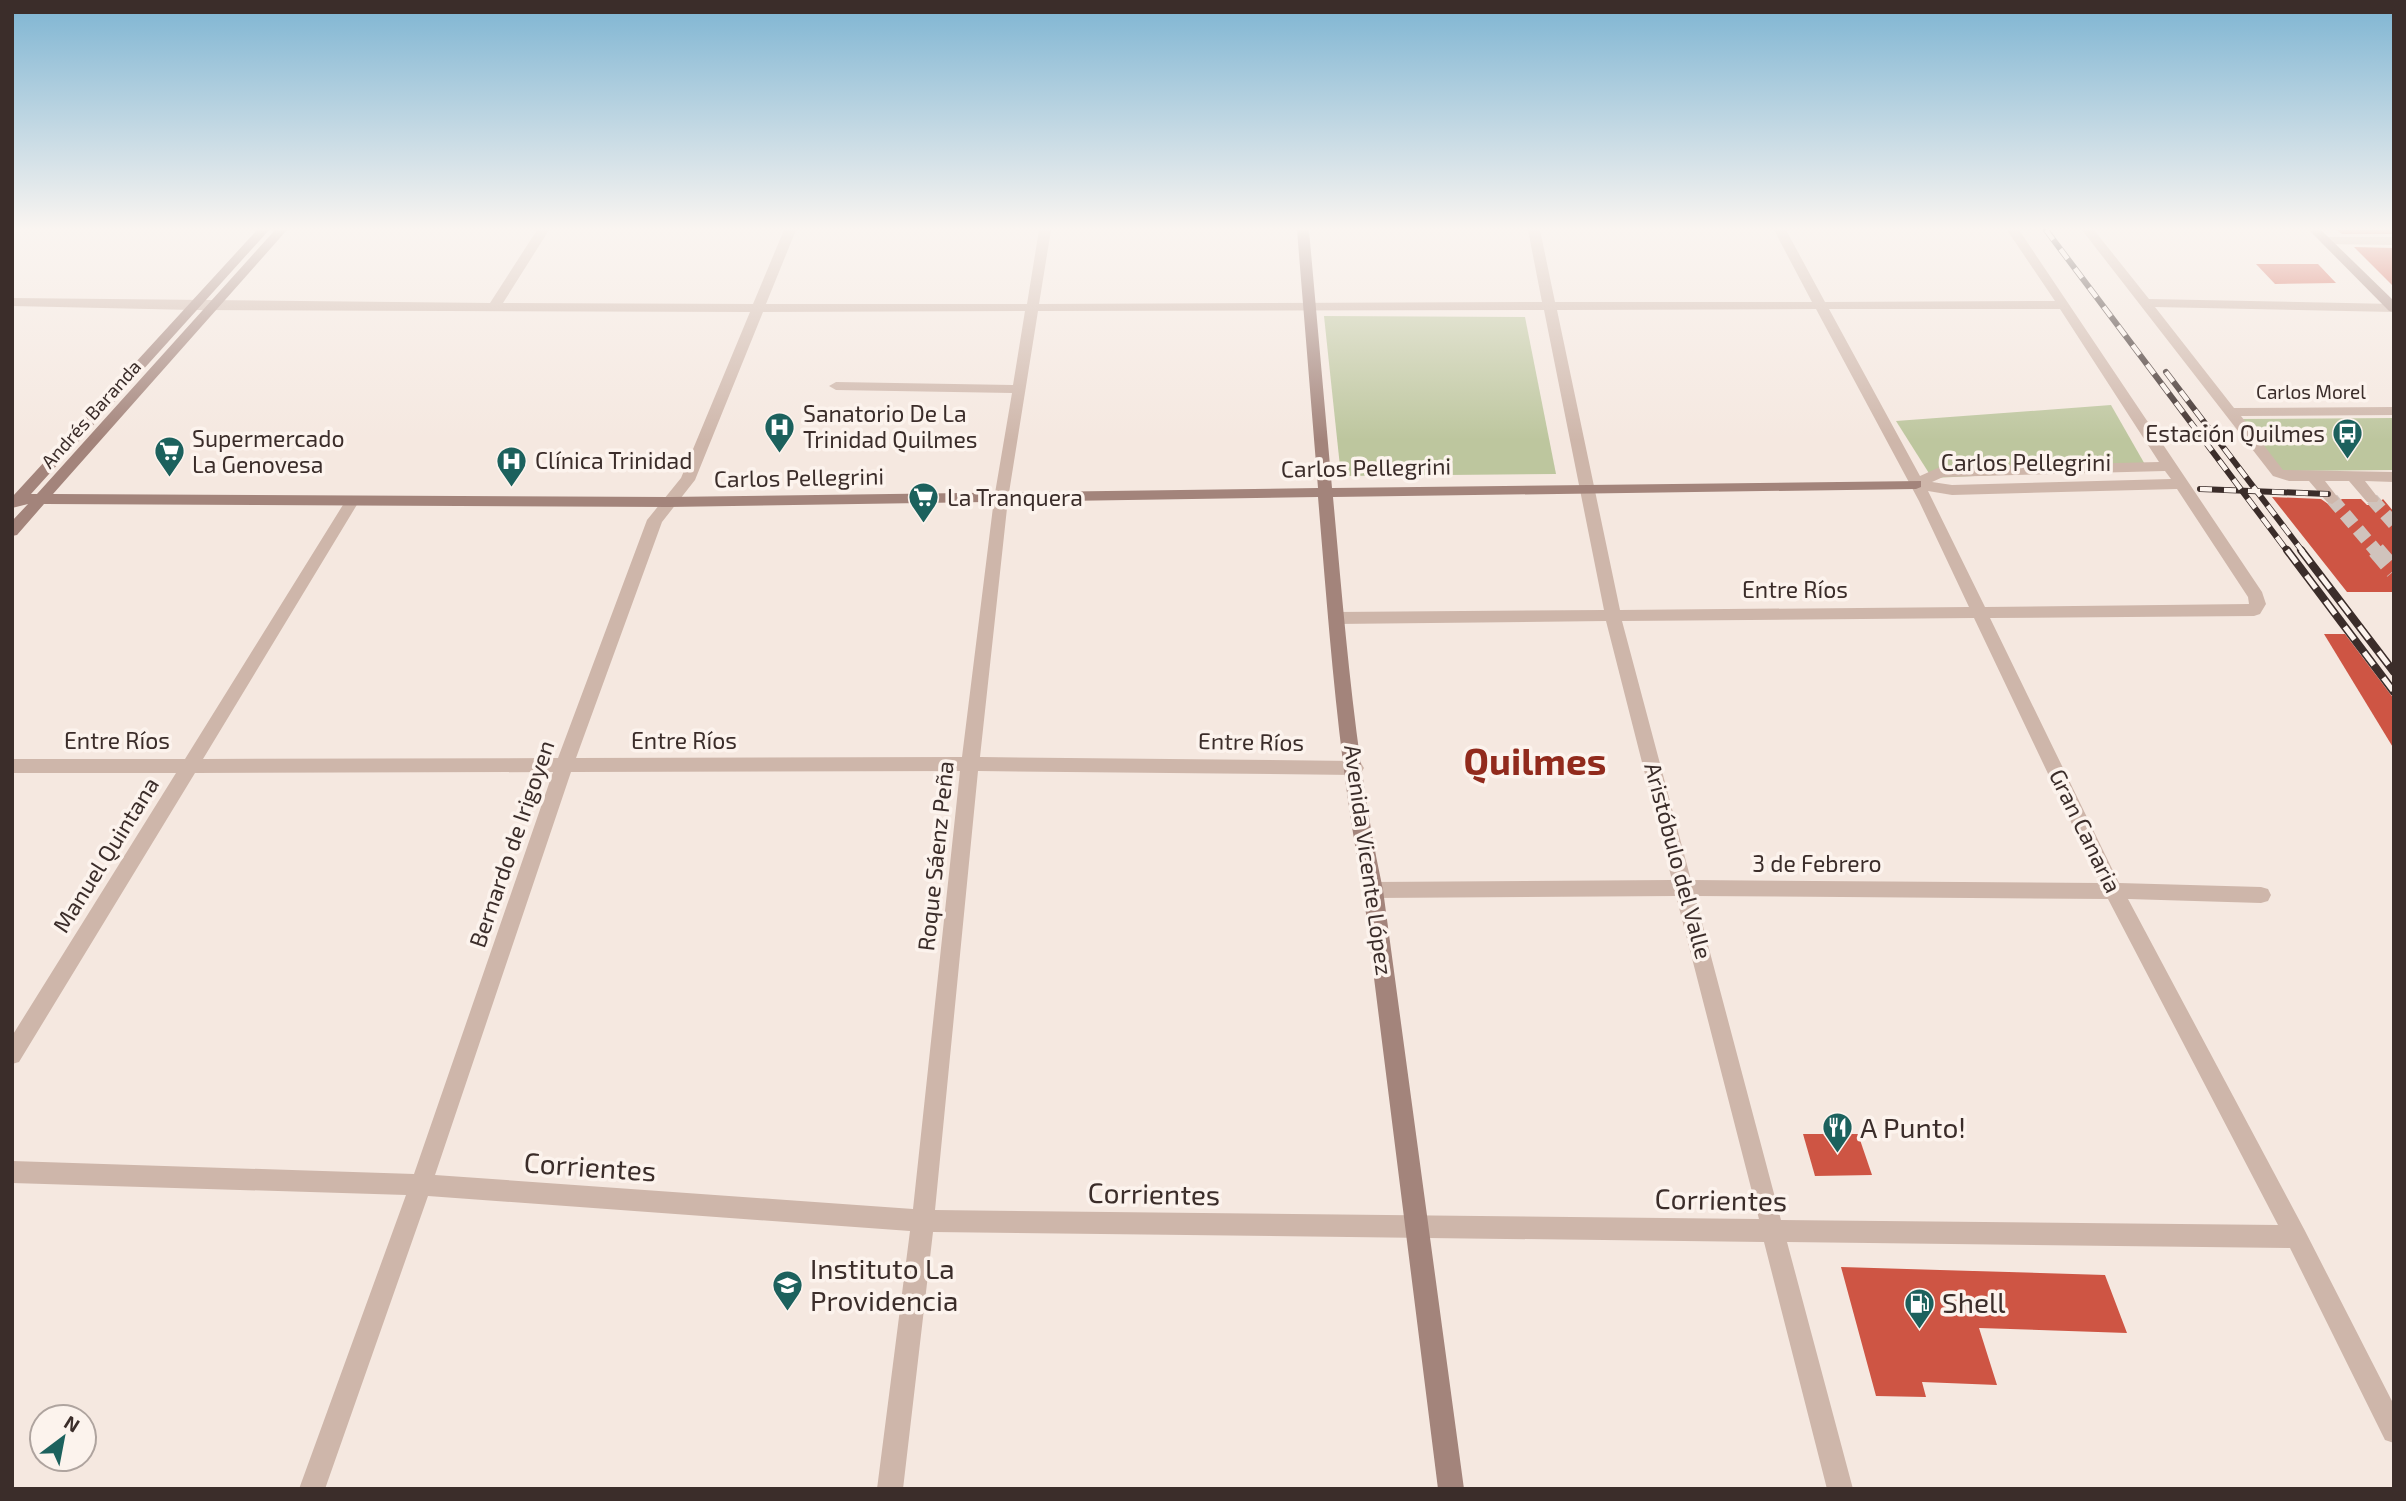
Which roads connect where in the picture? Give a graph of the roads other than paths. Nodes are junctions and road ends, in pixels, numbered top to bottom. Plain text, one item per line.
1 (199, 300) edge
2 (219, 300) edge
3 (498, 300) edge
4 (761, 300) edge
5 (1033, 300) edge
6 (1308, 300) edge
7 (1548, 300) edge
8 (1815, 300) edge
9 (2062, 300) edge
10 (2143, 300) edge
11 (12, 302) edge
12 (2145, 303) junction
13 (2065, 305) junction
14 (194, 306) junction
15 (214, 306) junction
16 (1549, 306) junction
17 (494, 307) junction
18 (1308, 307) junction
19 (1819, 307) junction
20 (758, 308) junction
21 (1032, 308) junction
22 (2394, 308) edge
23 (836, 386) dead end
24 (1019, 390) junction
25 (2394, 411) edge
26 (2228, 412) junction
27 (2167, 466) junction
28 (2313, 476) junction
29 (2353, 477) junction
30 (2394, 477) edge
31 (1916, 484) junction
32 (2179, 484) junction
33 (1585, 488) junction
34 (1324, 491) junction
35 (1001, 499) junction
36 (2332, 499) tunnel mouth
37 (2372, 499) tunnel mouth
38 (38, 500) junction
39 (669, 502) junction
40 (15, 503) edge
41 (351, 503) junction
42 (12, 531) edge
43 (1978, 613) junction
44 (1613, 616) junction
45 (1336, 618) junction
46 (970, 764) junction
47 (12, 766) edge
48 (189, 766) junction
49 (564, 766) junction
50 (1355, 768) junction
51 (1686, 888) junction
52 (1373, 890) junction
53 (2113, 890) junction
54 (2261, 895) dead end
55 (12, 1055) edge
56 (12, 1172) edge
57 (421, 1185) junction
58 (923, 1221) junction
59 (1417, 1226) junction
60 (1774, 1231) junction
61 (2296, 1237) junction
62 (2394, 1431) edge
63 (312, 1489) edge
64 (890, 1489) edge
65 (1451, 1489) edge
66 (1840, 1489) edge

1 - 14 main road, Andrés Baranda
2 - 15 main road, Andrés Baranda
3 - 17 street
4 - 20 street, Bernardo de Irigoyen
5 - 21 street, Roque Sáenz Peña
6 - 18 main road, Avenida Vicente López
7 - 16 street, Aristóbulo del Valle
8 - 19 street, Gran Canaria
9 - 13 street
10 - 12 street
11 - 14 street
12 - 22 street
12 - 26 street
13 - 19 street
13 - 27 street
14 - 15 street
14 - 40 main road, Andrés Baranda
15 - 17 street
15 - 38 main road, Andrés Baranda
16 - 18 street
16 - 19 street
16 - 33 street, Aristóbulo del Valle
17 - 20 street
18 - 21 street
18 - 34 main road, Avenida Vicente López
19 - 31 street, Gran Canaria
20 - 21 street
20 - 39 street, Bernardo de Irigoyen
21 - 24 street, Roque Sáenz Peña
23 - 24 street
24 - 35 street, Roque Sáenz Peña
25 - 26 street, Carlos Morel
26 - 28 street
27 - 31 street, Carlos Pellegrini
27 - 32 street
28 - 29 street
28 - 36 street
29 - 30 street
29 - 37 street
31 - 32 street, Carlos Pellegrini
31 - 33 main road, Carlos Pellegrini
31 - 43 street, Gran Canaria
32 - 43 street, Entre Ríos
33 - 34 main road, Carlos Pellegrini
33 - 44 street, Aristóbulo del Valle
34 - 35 main road, Carlos Pellegrini
34 - 45 main road, Avenida Vicente López
35 - 39 main road, Carlos Pellegrini
35 - 46 street, Roque Sáenz Peña
38 - 40 main road, Carlos Pellegrini
38 - 41 main road, Carlos Pellegrini
38 - 42 main road, Andrés Baranda
39 - 41 main road, Carlos Pellegrini
39 - 49 street, Bernardo de Irigoyen
41 - 48 street, Manuel Quintana
43 - 44 street, Entre Ríos
43 - 53 street, Gran Canaria
44 - 45 street, Entre Ríos
44 - 51 street, Aristóbulo del Valle
45 - 50 main road, Avenida Vicente López
46 - 49 street, Entre Ríos
46 - 50 street, Entre Ríos
46 - 58 street, Roque Sáenz Peña
47 - 48 street, Entre Ríos
48 - 49 street, Entre Ríos
48 - 55 street, Manuel Quintana
49 - 57 street, Bernardo de Irigoyen
50 - 52 main road, Avenida Vicente López
51 - 52 street, 3 de Febrero
51 - 53 street, 3 de Febrero
51 - 60 street, Aristóbulo del Valle
52 - 59 main road, Avenida Vicente López
53 - 54 street, 3 de Febrero
53 - 61 street, Gran Canaria
56 - 57 street, Corrientes
57 - 58 street, Corrientes
57 - 63 street, Bernardo de Irigoyen
58 - 59 street, Corrientes
58 - 64 street, Roque Sáenz Peña
59 - 60 street, Corrientes
59 - 65 main road, Avenida Vicente López
60 - 61 street, Corrientes
60 - 66 street, Aristóbulo del Valle
61 - 62 street, Gran Canaria

